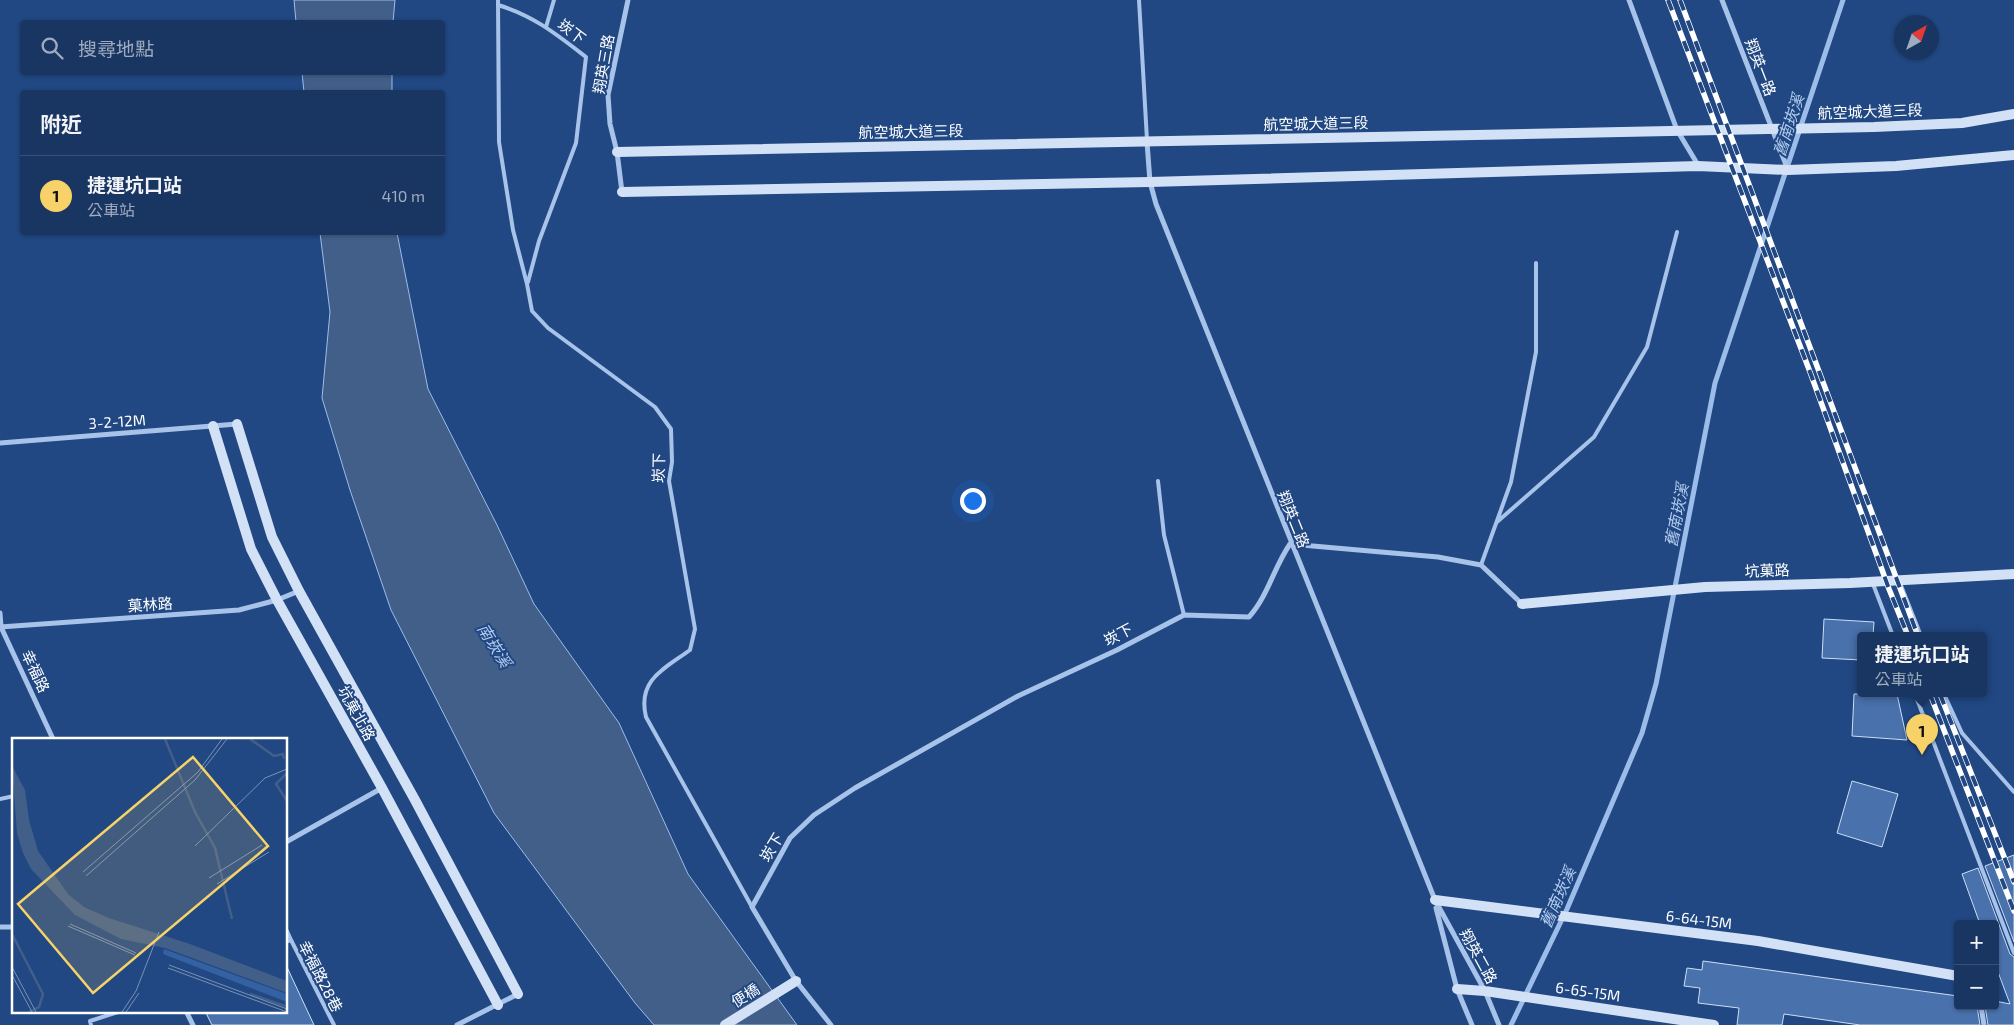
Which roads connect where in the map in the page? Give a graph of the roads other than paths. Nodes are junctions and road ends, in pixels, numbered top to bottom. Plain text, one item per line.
1 (554, 0) edge
2 (628, 0) edge
3 (1139, 0) edge
4 (1629, 0) edge
5 (1722, 0) edge
6 (498, 2) edge
7 (546, 27) junction
8 (2014, 114) edge
9 (1771, 129) junction
10 (1677, 130) junction
11 (1147, 142) junction
12 (617, 152) junction
13 (2014, 156) edge
14 (1698, 166) junction
15 (1788, 170) junction
16 (1150, 182) junction
17 (622, 192) joint
18 (1677, 232) dead end
19 (1536, 263) dead end
20 (527, 284) junction
21 (237, 424) joint
22 (213, 426) junction
23 (0, 443) edge
24 (1158, 481) dead end
25 (1497, 522) junction
26 (1290, 544) junction
27 (1481, 564) junction
28 (2014, 574) edge
29 (1899, 580) junction
30 (1872, 582) junction
31 (299, 591) junction
32 (277, 600) junction
33 (1522, 604) joint
34 (0, 613) edge
35 (1184, 614) junction
36 (1, 627) edge
37 (1891, 632) edge
38 (1919, 632) edge
39 (1916, 697) edge
40 (1945, 697) edge
41 (53, 738) edge
42 (382, 788) junction
43 (2014, 792) edge
44 (288, 841) edge
45 (1434, 900) junction
46 (752, 907) junction
47 (288, 941) edge
48 (2014, 953) edge
49 (1954, 975) edge
50 (796, 982) junction
51 (1457, 989) junction
52 (1485, 991) junction
53 (518, 994) joint
54 (498, 1005) junction
55 (1982, 1010) edge
56 (118, 1012) edge
57 (186, 1012) edge
58 (91, 1025) edge
59 (193, 1025) edge
60 (334, 1025) edge
61 (457, 1025) edge
62 (725, 1025) edge
63 (831, 1025) edge
64 (1472, 1025) edge
65 (1499, 1025) edge
66 (1714, 1025) edge
67 (1984, 1025) edge

1 - 7 lane, 崁下
2 - 12 street, 翔英三路
3 - 11 lane
4 - 10 street
5 - 9 street, 翔英一路
6 - 7 lane, 崁下
6 - 20 lane, 崁下
7 - 20 lane, 崁下
8 - 9 street, 航空城大道三段
9 - 10 street, 航空城大道三段
9 - 15 street, 翔英一路
10 - 11 street, 航空城大道三段
10 - 14 street
11 - 12 street, 航空城大道三段
11 - 16 street, 翔英二路
12 - 17 street, 翔英三路
13 - 15 street
14 - 15 street
14 - 16 street
16 - 17 street
16 - 26 street, 翔英二路
18 - 25 lane
19 - 25 lane
20 - 46 lane, 崁下
21 - 22 street, 3-2-12M
21 - 31 street, 坑菓北路
22 - 23 street, 3-2-12M
22 - 32 street, 坑菓北路
24 - 35 lane
25 - 27 lane
26 - 27 street
26 - 35 street
26 - 45 street, 翔英二路
27 - 33 street
28 - 29 street, 坑菓路
29 - 30 street, 坑菓路
29 - 38 lane
30 - 33 street, 坑菓路
30 - 37 lane
31 - 32 street, 菓林路
31 - 53 street, 坑菓北路
32 - 36 street, 菓林路
32 - 42 street, 坑菓北路
34 - 36 street, 幸福路
35 - 46 street, 崁下
36 - 41 street, 幸福路
39 - 48 lane
40 - 43 lane
42 - 44 street
42 - 54 street, 坑菓北路
45 - 49 street, 6-64-15M
45 - 51 street, 翔英二路
45 - 52 street, 翔英二路
46 - 50 street, 崁下
47 - 60 lane, 幸福路28巷
50 - 62 street, 便橋
50 - 63 street, 崁下
51 - 52 street, 6-65-15M
51 - 64 street, 翔英二路
52 - 65 street, 翔英二路
52 - 66 street, 6-65-15M
53 - 54 street
54 - 61 street
55 - 67 street
56 - 58 lane
57 - 59 street

